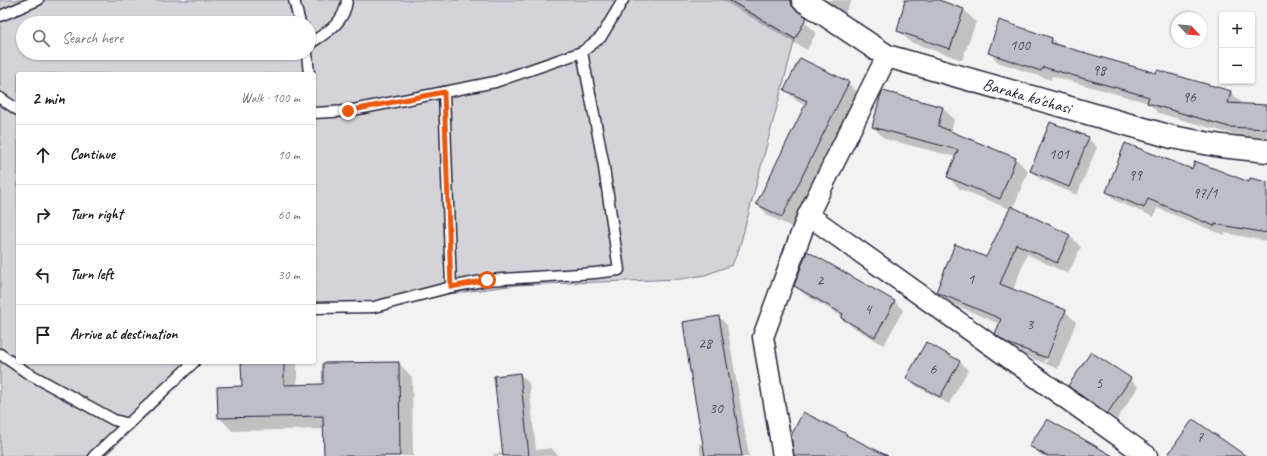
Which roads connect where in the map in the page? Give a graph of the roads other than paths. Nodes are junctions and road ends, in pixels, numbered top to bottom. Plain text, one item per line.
1 (38, 0) edge
2 (294, 0) edge
3 (347, 0) edge
4 (624, 0) edge
5 (803, 0) edge
6 (0, 16) edge
7 (298, 16) edge
8 (316, 39) edge
9 (582, 52) junction
10 (886, 56) junction
11 (308, 60) edge
12 (309, 72) edge
13 (444, 92) junction
14 (0, 98) edge
15 (16, 109) edge
16 (316, 113) edge
17 (1267, 151) edge
18 (808, 215) junction
19 (451, 287) junction
20 (316, 308) edge
21 (0, 354) edge
22 (192, 364) edge
23 (129, 424) junction
24 (94, 456) edge
25 (783, 456) edge
26 (1147, 456) edge

1 - 6 lane
2 - 7 lane
3 - 8 lane
4 - 9 lane
5 - 10 main road, Baraka ko'chasi
9 - 13 lane
9 - 19 lane
10 - 17 main road, Baraka ko'chasi
10 - 18 street
11 - 12 lane
13 - 16 lane
13 - 19 lane
14 - 15 lane
18 - 25 street
18 - 26 street
19 - 20 lane
21 - 23 lane
22 - 23 lane
23 - 24 lane

